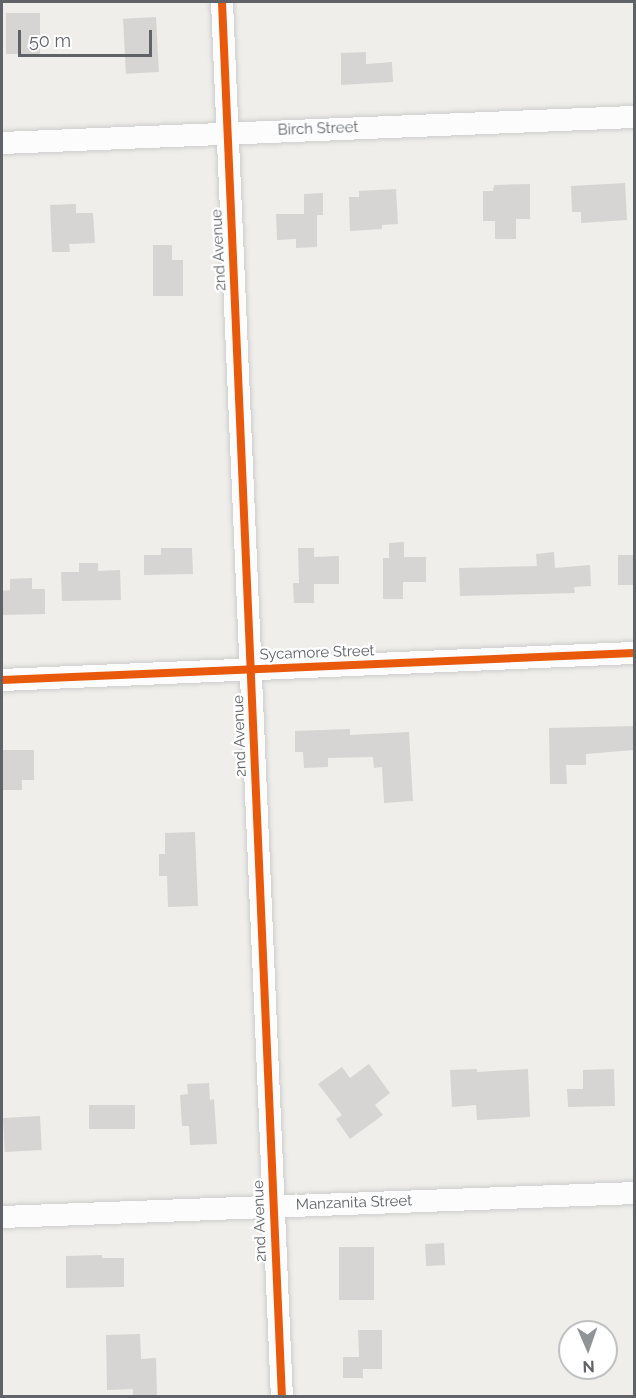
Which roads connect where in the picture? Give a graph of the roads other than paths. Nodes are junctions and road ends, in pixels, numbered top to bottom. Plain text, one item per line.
1 (222, 2) edge
2 (634, 117) edge
3 (228, 132) junction
4 (2, 143) edge
5 (634, 653) edge
6 (251, 669) junction
7 (2, 680) edge
8 (634, 1193) edge
9 (273, 1206) junction
10 (2, 1217) edge
11 (282, 1396) edge

1 - 3 street, 2nd Avenue
2 - 3 street, Birch Street
3 - 4 street, Birch Street
3 - 6 street, 2nd Avenue
5 - 6 street, Sycamore Street
6 - 7 street, Sycamore Street
6 - 9 street, 2nd Avenue
8 - 9 street, Manzanita Street
9 - 10 street, Manzanita Street
9 - 11 street, 2nd Avenue

